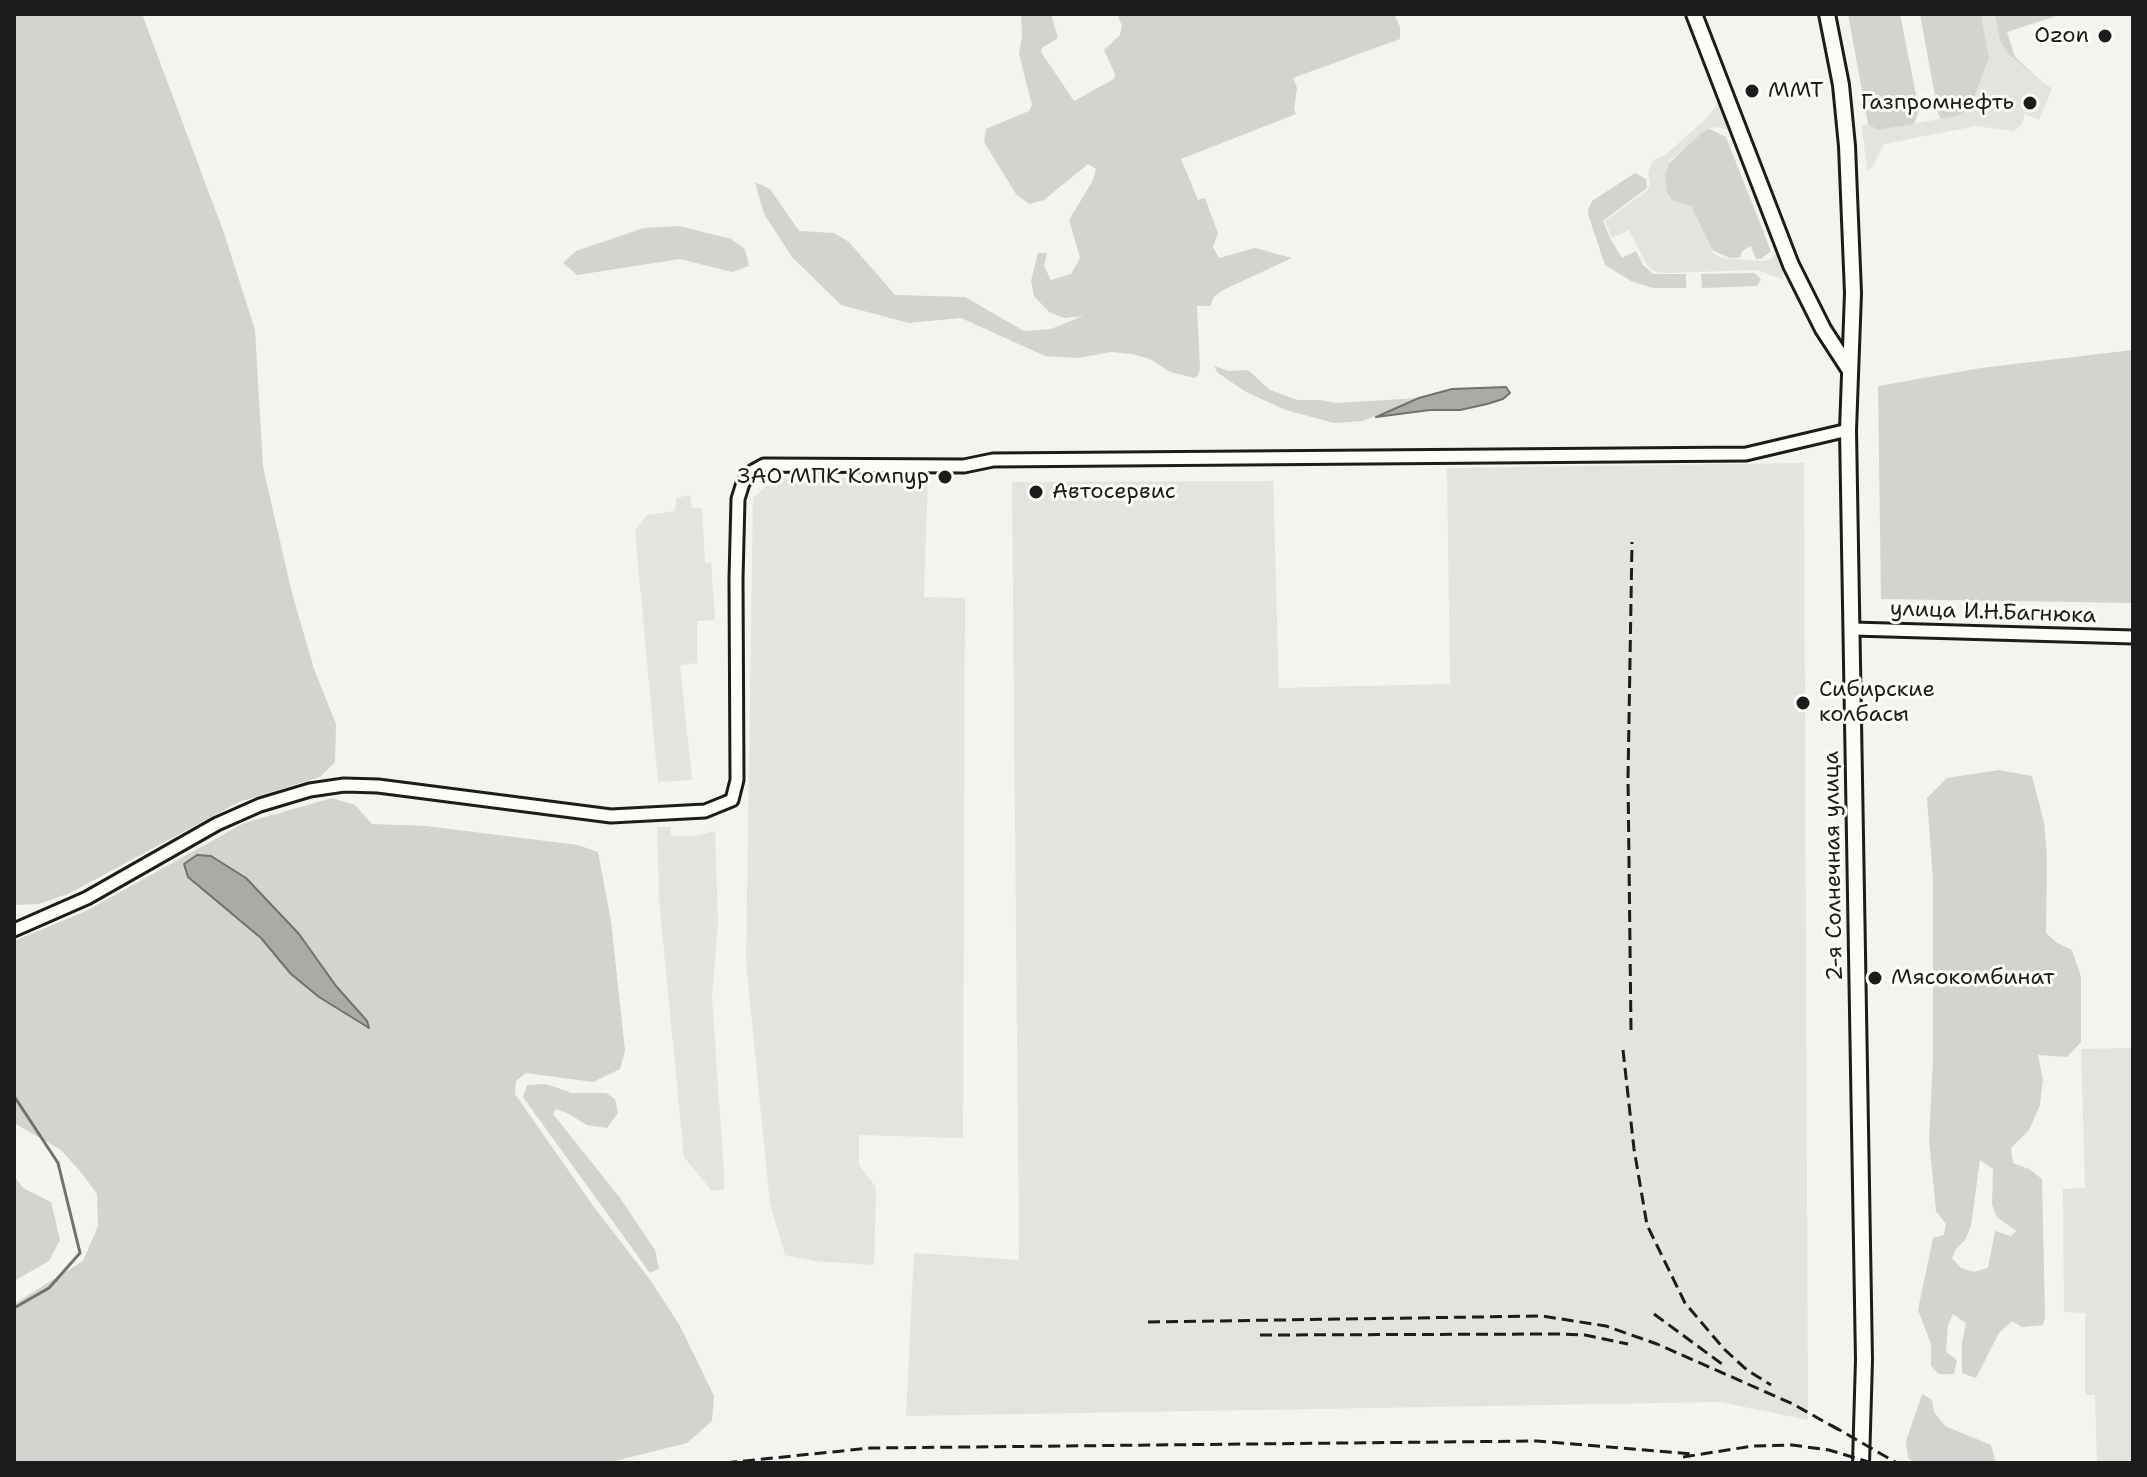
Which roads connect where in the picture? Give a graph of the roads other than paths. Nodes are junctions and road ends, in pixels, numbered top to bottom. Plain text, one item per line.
1 (1694, 14) edge
2 (1827, 14) edge
3 (1849, 369) junction
4 (1848, 430) junction
5 (1853, 629) junction
6 (2133, 637) edge
7 (14, 930) edge
8 (1861, 1463) edge

1 - 3 main road
2 - 3 main road, 2-я Солнечная улица
3 - 4 main road, 2-я Солнечная улица
4 - 5 main road, 2-я Солнечная улица
4 - 7 street
5 - 6 street, улица И.Н.Багнюка
5 - 8 main road, 2-я Солнечная улица

